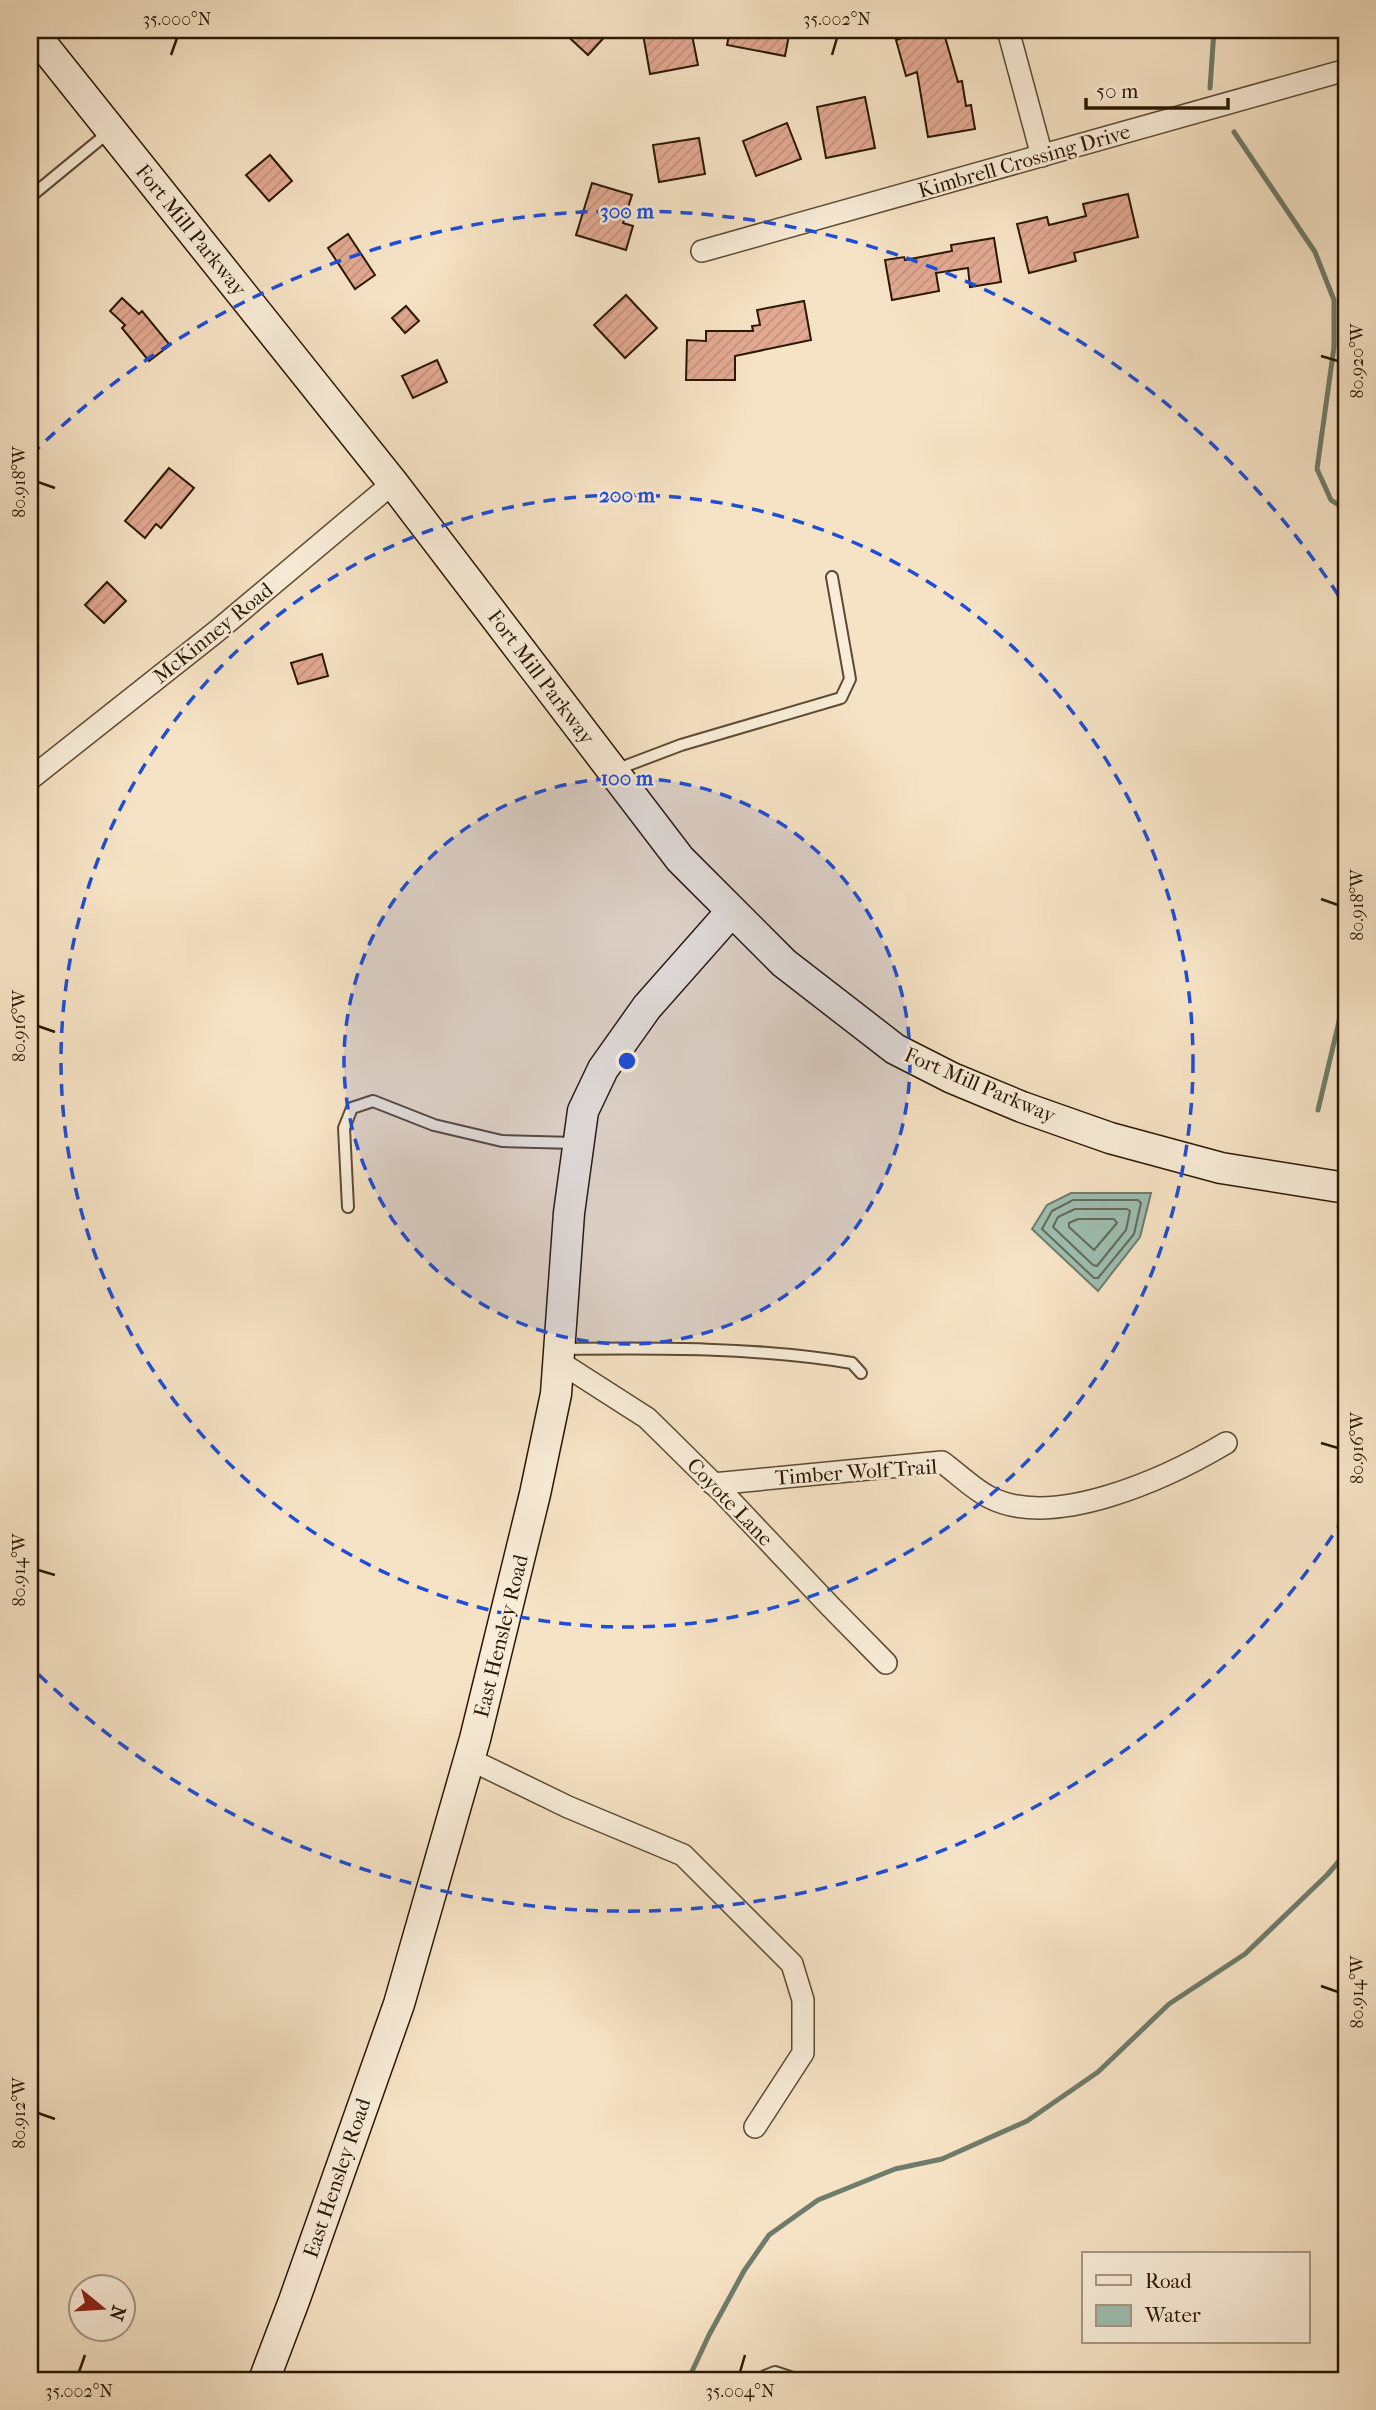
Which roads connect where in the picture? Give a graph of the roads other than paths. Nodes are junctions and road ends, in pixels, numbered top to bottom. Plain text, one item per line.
1 (31, 30) edge
2 (1008, 30) edge
3 (1346, 70) edge
4 (111, 130) junction
5 (1042, 156) junction
6 (30, 197) edge
7 (702, 251) dead end
8 (393, 483) junction
9 (832, 577) dead end
10 (613, 771) junction
11 (30, 779) edge
12 (731, 912) junction
13 (578, 1143) junction
14 (1346, 1188) edge
15 (348, 1207) dead end
16 (559, 1355) junction
17 (861, 1373) dead end
18 (1226, 1443) dead end
19 (713, 1483) junction
20 (886, 1663) dead end
21 (469, 1759) junction
22 (755, 2127) dead end
23 (264, 2380) edge
24 (763, 2380) edge
25 (793, 2380) edge

1 - 4 main road, Fort Mill Parkway
2 - 5 street
3 - 5 street, Kimbrell Crossing Drive
4 - 6 lane
4 - 8 main road, Fort Mill Parkway
5 - 7 street, Kimbrell Crossing Drive
8 - 10 main road, Fort Mill Parkway
8 - 11 street, McKinney Road
9 - 10 lane
10 - 12 main road, Fort Mill Parkway
12 - 13 main road, East Hensley Road
12 - 14 main road, Fort Mill Parkway
13 - 15 lane
13 - 16 main road, East Hensley Road
16 - 17 lane
16 - 19 street, Coyote Lane
16 - 21 main road, East Hensley Road
18 - 19 street, Timber Wolf Trail
19 - 20 street, Coyote Lane
21 - 22 street
21 - 23 main road, East Hensley Road
24 - 25 lane

